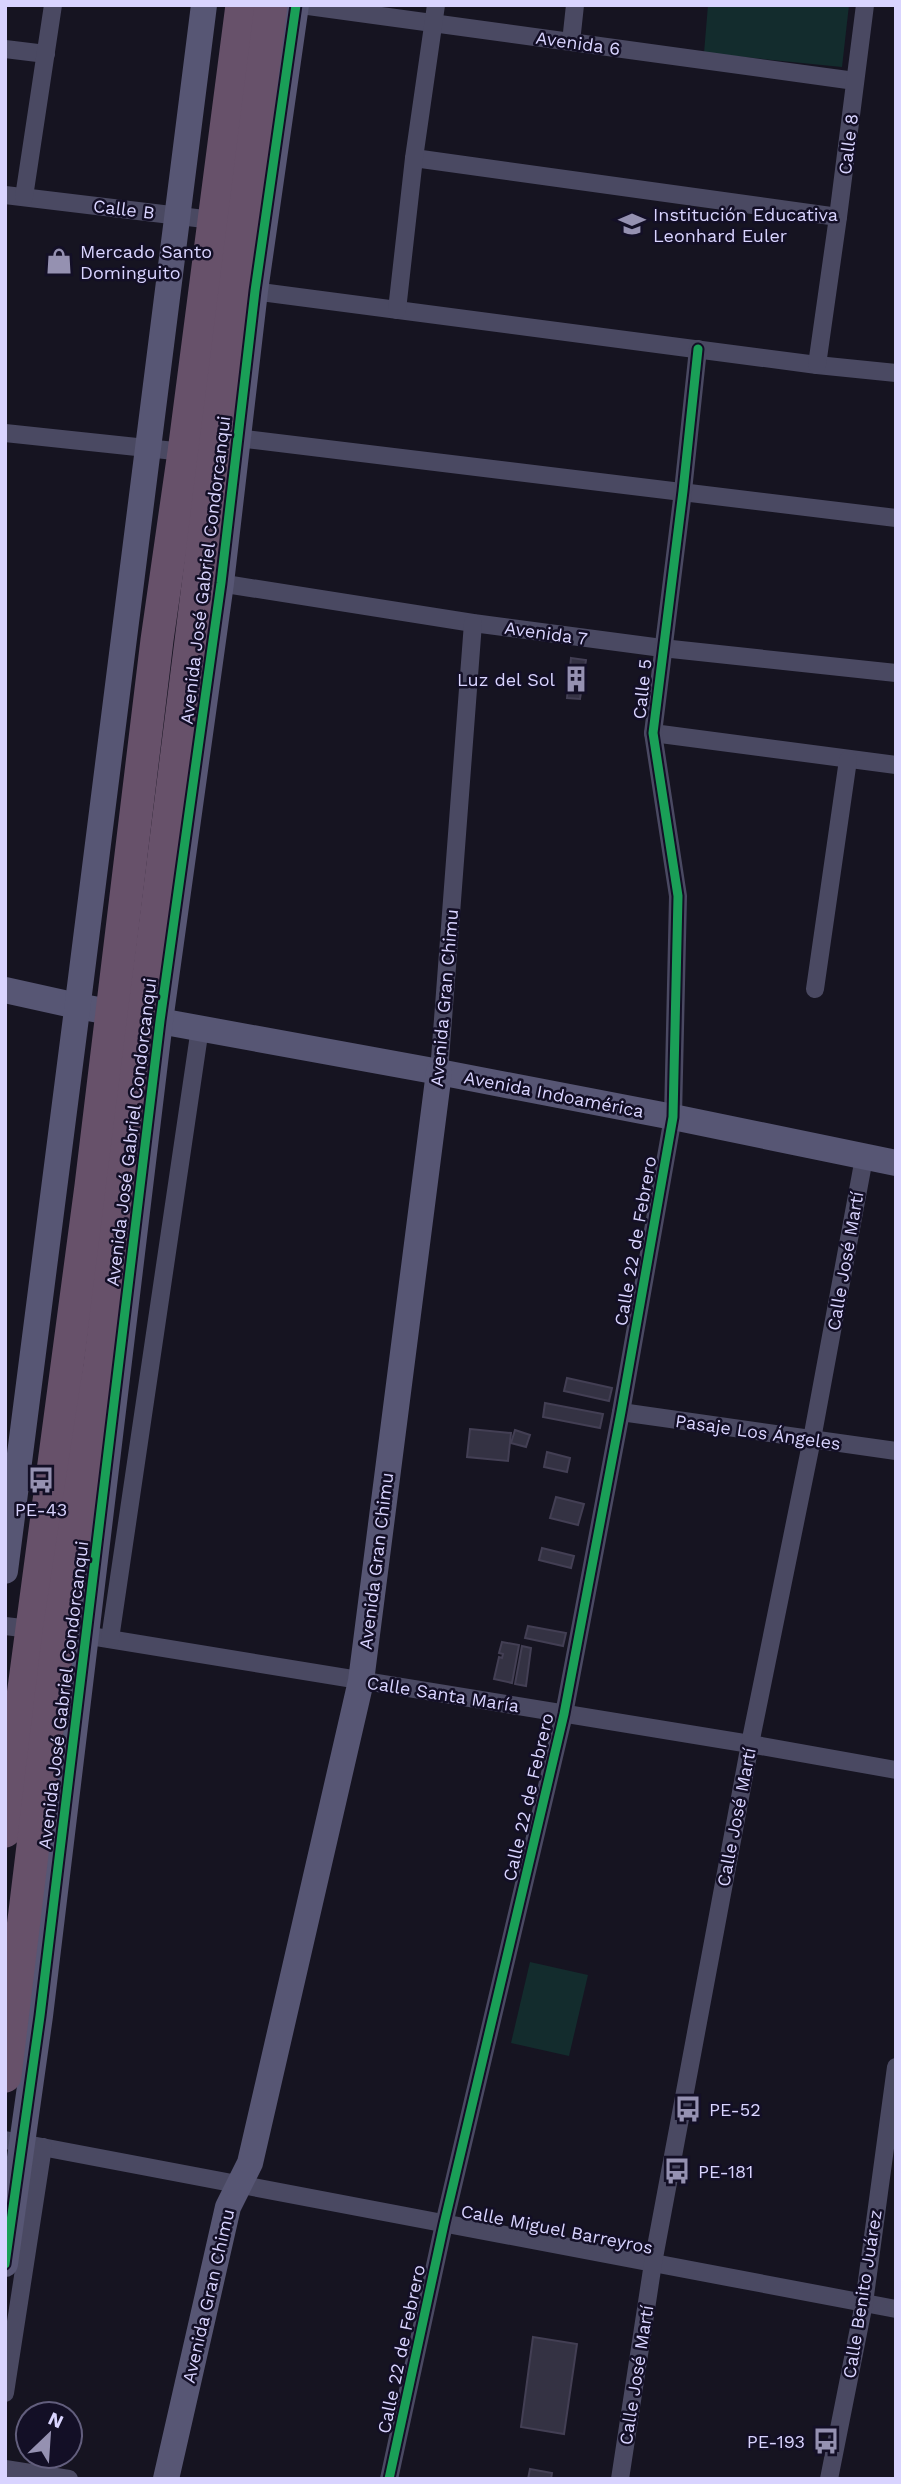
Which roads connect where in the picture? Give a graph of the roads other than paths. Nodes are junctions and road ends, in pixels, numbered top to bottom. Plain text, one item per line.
1 (52, 5) edge
2 (204, 5) edge
3 (242, 5) edge
4 (271, 5) edge
5 (299, 5) edge
6 (575, 5) edge
7 (865, 5) edge
8 (435, 14) edge
9 (571, 42) junction
10 (5, 49) edge
11 (46, 54) junction
12 (855, 81) junction
13 (414, 158) junction
14 (5, 195) edge
15 (24, 197) junction
16 (179, 216) junction
17 (838, 217) junction
18 (228, 222) junction
19 (245, 290) junction
20 (397, 310) junction
21 (698, 349) junction
22 (817, 365) junction
23 (896, 373) edge
24 (5, 433) edge
25 (227, 437) junction
26 (150, 448) junction
27 (184, 452) junction
28 (683, 491) junction
29 (896, 518) edge
30 (210, 582) junction
31 (473, 623) junction
32 (662, 648) junction
33 (896, 673) edge
34 (653, 733) junction
35 (848, 760) junction
36 (896, 765) edge
37 (5, 989) edge
38 (815, 989) dead end
39 (77, 1006) junction
40 (138, 1017) junction
41 (200, 1028) junction
42 (439, 1072) junction
43 (673, 1117) junction
44 (864, 1158) junction
45 (896, 1163) edge
46 (621, 1412) junction
47 (812, 1439) junction
48 (896, 1451) edge
49 (5, 1570) edge
50 (58, 1632) edge
51 (361, 1681) junction
52 (564, 1714) junction
53 (750, 1744) junction
54 (896, 1770) edge
55 (5, 1831) edge
56 (896, 2067) edge
57 (5, 2076) edge
58 (23, 2143) edge
59 (239, 2184) junction
60 (444, 2224) junction
61 (653, 2263) junction
62 (5, 2264) edge
63 (864, 2303) junction
64 (896, 2309) edge
65 (5, 2393) edge
66 (5, 2469) edge
67 (69, 2479) edge
68 (166, 2479) edge
69 (389, 2479) edge
70 (620, 2479) edge
71 (829, 2479) edge

1 - 11 street
2 - 16 street
3 - 18 highway, Avenida José Gabriel Condorcanqui
4 - 18 highway, Avenida José Gabriel Condorcanqui
5 - 8 street, Avenida 6
5 - 19 street, Avenida José Gabriel Condorcanqui
6 - 9 street
7 - 12 street, Calle 8
8 - 9 street, Avenida 6
8 - 13 street
9 - 12 street, Avenida 6
10 - 11 street
11 - 15 street
12 - 17 street, Calle 8
13 - 17 street
13 - 20 street
14 - 15 street, Calle B
15 - 16 street, Calle B
16 - 18 street, Calle B
16 - 26 street
17 - 22 street, Calle 8
18 - 19 highway, Avenida José Gabriel Condorcanqui
18 - 27 highway, Avenida José Gabriel Condorcanqui
19 - 20 street
19 - 25 highway, Avenida José Gabriel Condorcanqui
20 - 21 street
21 - 22 street
21 - 28 street, Calle 5
22 - 23 street
24 - 26 street
25 - 27 street
25 - 28 street
25 - 30 highway, Avenida José Gabriel Condorcanqui
26 - 27 street
26 - 39 street
27 - 40 highway, Avenida José Gabriel Condorcanqui
28 - 29 street
28 - 32 street, Calle 5
30 - 31 street, Avenida 7
30 - 40 highway, Avenida José Gabriel Condorcanqui
31 - 32 street, Avenida 7
31 - 42 street, Avenida Gran Chimu
32 - 33 street, Avenida 7
32 - 34 street, Calle 5
34 - 35 street
34 - 43 street, Calle 5
35 - 36 street
35 - 38 street
37 - 39 street, Avenida Indoamérica
39 - 40 street, Avenida Indoamérica
39 - 49 street
40 - 41 street, Avenida Indoamérica
40 - 50 highway, Avenida José Gabriel Condorcanqui
41 - 42 street, Avenida Indoamérica
41 - 50 street
42 - 43 street, Avenida Indoamérica
42 - 51 street, Avenida Gran Chimu
43 - 44 street, Avenida Indoamérica
43 - 46 street, Calle 22 de Febrero
44 - 45 street, Avenida Indoamérica
44 - 47 street, Calle José Martí
46 - 47 street, Pasaje Los Ángeles
46 - 52 street, Calle 22 de Febrero
47 - 48 street, Pasaje Los Ángeles
47 - 53 street, Calle José Martí
50 - 51 street, Calle Santa María
50 - 55 highway, Avenida José Gabriel Condorcanqui
50 - 57 highway, Avenida José Gabriel Condorcanqui
50 - 58 street, Avenida José Gabriel Condorcanqui
51 - 52 street, Calle Santa María
51 - 59 street, Avenida Gran Chimu
52 - 53 street, Calle Santa María
52 - 60 street, Calle 22 de Febrero
53 - 54 street, Calle Santa María
53 - 61 street, Calle José Martí
56 - 63 street, Calle Benito Juárez
58 - 59 street, Calle Miguel Barreyros
58 - 62 street, Avenida José Gabriel Condorcanqui
58 - 65 street
59 - 60 street, Calle Miguel Barreyros
59 - 68 street, Avenida Gran Chimu
60 - 61 street, Calle Miguel Barreyros
60 - 69 street, Calle 22 de Febrero
61 - 63 street, Calle Miguel Barreyros
61 - 70 street, Calle José Martí
63 - 64 street, Calle Miguel Barreyros
63 - 71 street, Calle Benito Juárez
66 - 67 street

